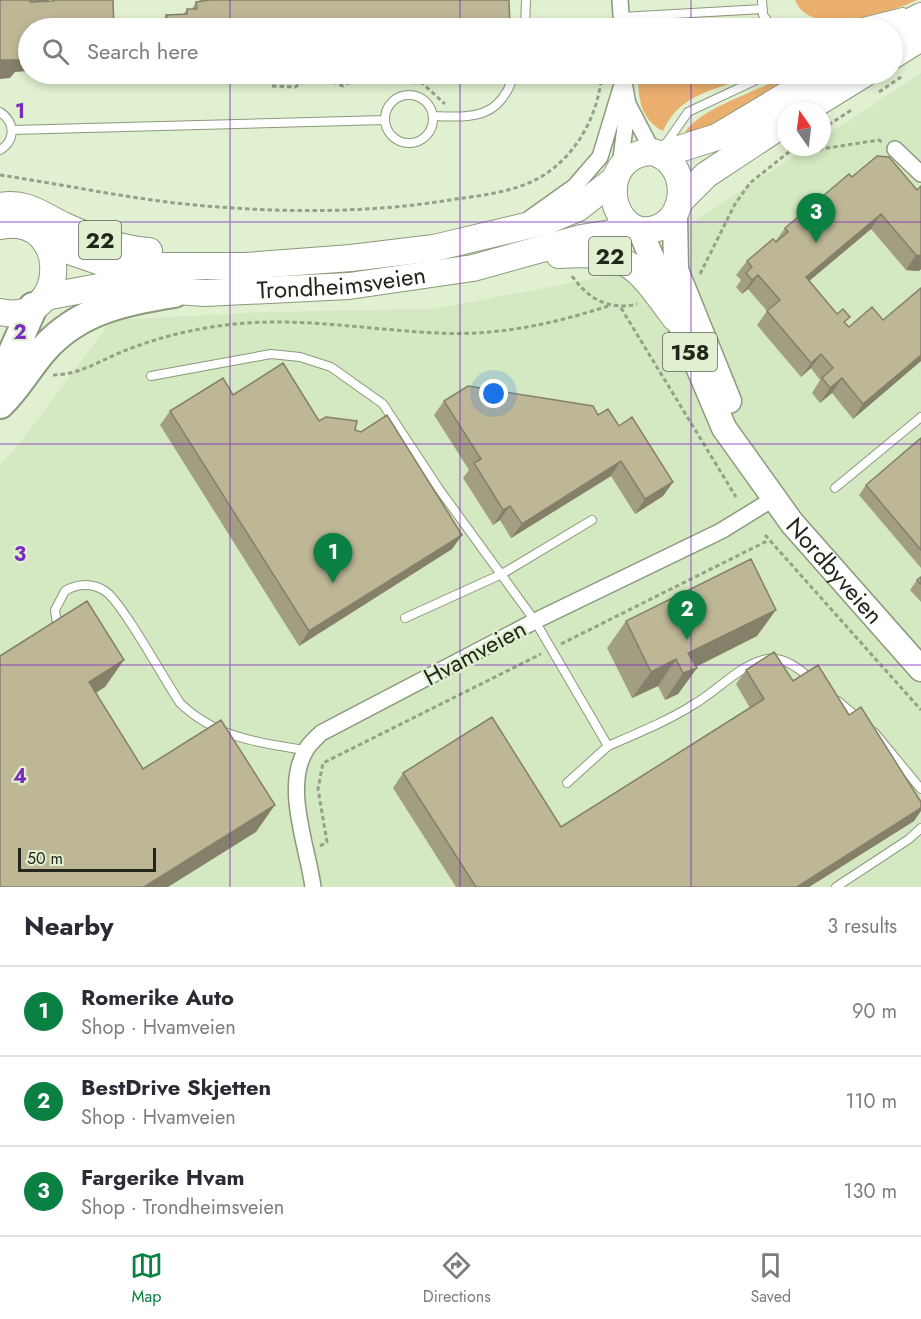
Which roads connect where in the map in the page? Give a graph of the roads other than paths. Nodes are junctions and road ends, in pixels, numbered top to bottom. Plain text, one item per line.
1 (525, 0) edge
2 (620, 0) edge
3 (762, 4) edge
4 (917, 12) edge
5 (525, 18) edge
6 (621, 18) edge
7 (658, 18) edge
8 (768, 18) edge
9 (888, 18) edge
10 (903, 23) edge
11 (921, 38) edge
12 (903, 49) edge
13 (510, 84) edge
14 (622, 84) edge
15 (625, 84) edge
16 (748, 84) edge
17 (805, 84) edge
18 (848, 84) edge
19 (819, 102) edge
20 (628, 104) junction
21 (0, 112) edge
22 (433, 116) junction
23 (385, 120) junction
24 (777, 128) edge
25 (12, 130) junction
26 (895, 149) road end
27 (0, 150) edge
28 (656, 153) junction
29 (617, 172) junction
30 (921, 174) edge
31 (0, 206) edge
32 (679, 206) junction
33 (0, 226) edge
34 (638, 230) junction
35 (505, 233) junction
36 (46, 243) junction
37 (516, 258) junction
38 (203, 267) junction
39 (174, 293) junction
40 (39, 302) junction
41 (0, 312) edge
42 (675, 318) junction
43 (151, 376) dead end
44 (0, 381) edge
45 (0, 405) edge
46 (921, 417) edge
47 (753, 468) junction
48 (835, 488) dead end
49 (773, 499) junction
50 (592, 520) dead end
51 (502, 573) junction
52 (405, 618) dead end
53 (535, 621) junction
54 (58, 634) edge
55 (921, 669) edge
56 (816, 683) edge
57 (832, 697) edge
58 (608, 746) junction
59 (305, 750) junction
60 (567, 783) dead end
61 (921, 789) edge
62 (921, 828) edge
63 (312, 886) edge
64 (836, 887) edge

1 - 5 lane
2 - 6 street
3 - 7 lane
3 - 8 lane
4 - 9 lane
4 - 10 highway
11 - 12 highway
13 - 22 lane
14 - 35 street
15 - 20 street
16 - 28 lane
17 - 28 highway, 22
18 - 19 highway
20 - 28 street
20 - 29 street
21 - 25 lane
22 - 23 lane
22 - 23 lane
23 - 25 lane
24 - 32 highway, 22
25 - 27 lane
26 - 30 street
28 - 29 highway, 22
28 - 32 highway
29 - 34 highway, 22
29 - 35 highway, Trondheimsveien / 22
31 - 38 highway, 22
32 - 34 highway, 22
32 - 47 main road, Nordbyveien / 158
33 - 36 highway, 22
34 - 37 highway, Trondheimsveien / 22
34 - 42 main road, Nordbyveien / 158
35 - 38 highway, Trondheimsveien / 22
36 - 38 highway, Trondheimsveien / 22
36 - 40 highway, 22
37 - 39 highway, Trondheimsveien / 22
37 - 42 highway, 22
39 - 40 highway, Trondheimsveien / 22
39 - 45 highway
40 - 41 highway, 22
40 - 44 highway
42 - 47 main road, Nordbyveien / 158
43 - 51 lane
46 - 48 lane
47 - 49 main road, Nordbyveien / 158
49 - 53 street, Hvamveien
49 - 55 main road, Nordbyveien / 158
50 - 51 lane
51 - 52 lane
51 - 53 lane
53 - 58 lane
53 - 59 street, Hvamveien
54 - 59 lane
56 - 58 lane
57 - 61 lane
58 - 60 lane
59 - 63 street
62 - 64 lane

